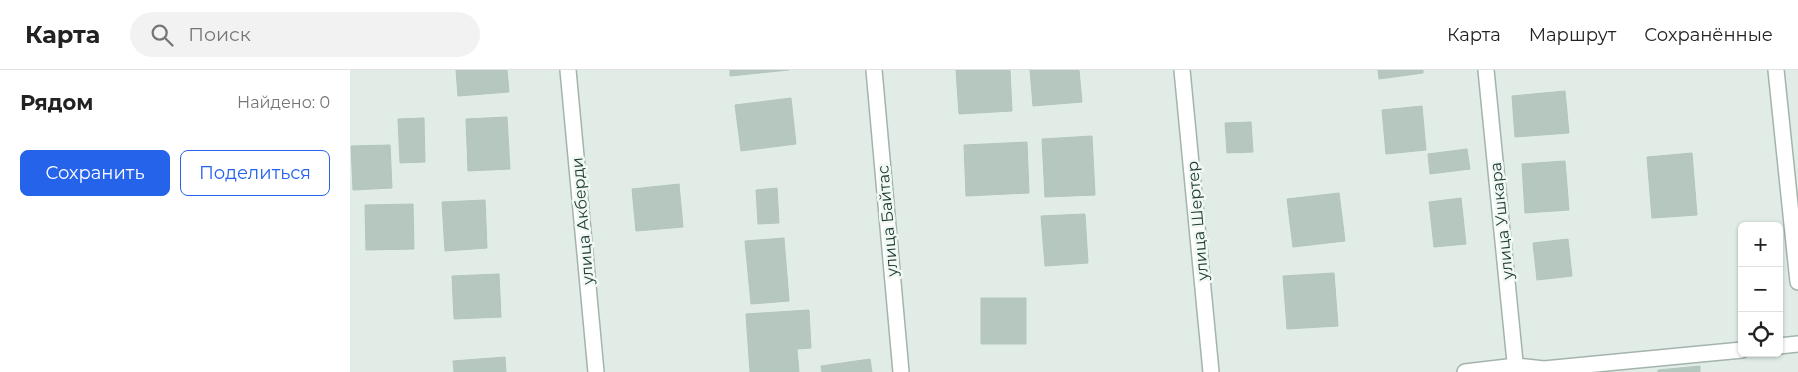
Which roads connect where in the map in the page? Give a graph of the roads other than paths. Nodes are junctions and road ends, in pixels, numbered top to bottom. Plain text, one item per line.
1 (568, 70) edge
2 (874, 70) edge
3 (1182, 70) edge
4 (1486, 70) edge
5 (1776, 70) edge
6 (1798, 282) edge
7 (1798, 344) edge
8 (1783, 346) edge
9 (1738, 350) edge
10 (1516, 369) edge
11 (596, 372) edge
12 (901, 372) edge
13 (1211, 372) edge
14 (1465, 372) edge

1 - 11 street, улица Акберди
2 - 12 street, улица Байтас
3 - 13 street, улица Шертер
4 - 10 street, улица Ушкара
5 - 6 street
7 - 8 street
9 - 10 street
10 - 14 street

